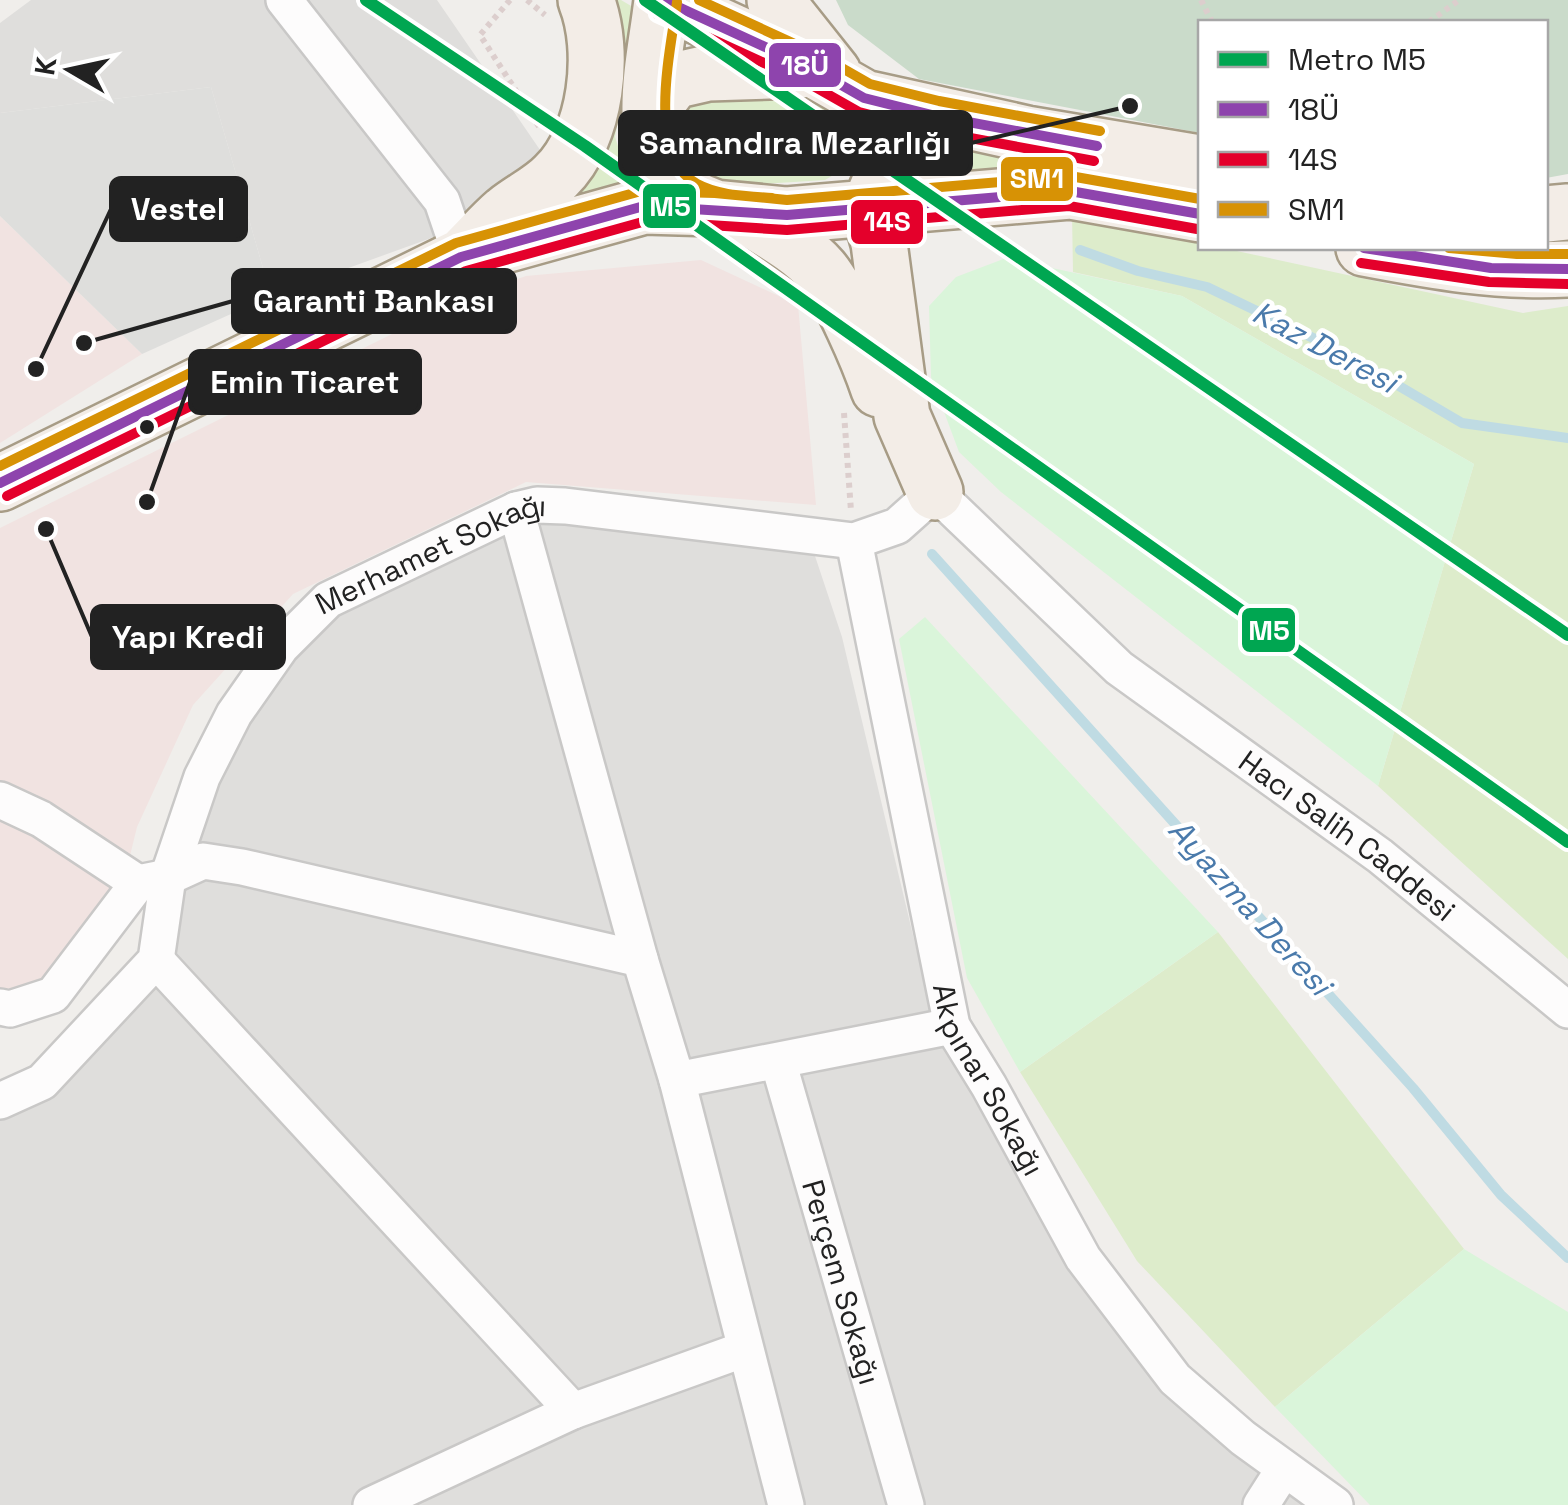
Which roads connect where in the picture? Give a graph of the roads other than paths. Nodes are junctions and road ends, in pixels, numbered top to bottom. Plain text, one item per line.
1 (284, 0) edge
2 (663, 0) edge
3 (775, 0) edge
4 (568, 10) edge
5 (840, 84) junction
6 (650, 112) junction
7 (1198, 162) edge
8 (957, 198) junction
9 (725, 208) junction
10 (869, 208) junction
11 (1198, 214) edge
12 (1374, 250) edge
13 (462, 257) junction
14 (1568, 269) edge
15 (891, 345) junction
16 (0, 483) edge
17 (935, 492) junction
18 (516, 510) junction
19 (854, 541) junction
20 (0, 800) edge
21 (153, 880) junction
22 (640, 959) junction
23 (156, 960) junction
24 (0, 1008) edge
25 (1568, 1010) edge
26 (952, 1026) junction
27 (778, 1061) junction
28 (676, 1080) junction
29 (0, 1101) edge
30 (745, 1349) junction
31 (573, 1411) junction
32 (1284, 1469) junction
33 (371, 1505) edge
34 (786, 1505) edge
35 (906, 1505) edge
36 (1261, 1505) edge
37 (1335, 1505) edge

1 - 13 street
2 - 5 main road
2 - 6 main road
3 - 5 main road
4 - 13 main road
5 - 6 main road
5 - 7 main road
5 - 10 main road
6 - 9 main road
8 - 10 main road
8 - 11 main road
8 - 15 main road
9 - 10 main road
9 - 13 main road
9 - 17 main road
10 - 15 main road
12 - 14 main road
13 - 16 main road
15 - 17 main road
17 - 19 street
17 - 25 street, Hacı Salih Caddesi
18 - 19 street, Merhamet Sokağı
18 - 21 street, Merhamet Sokağı
18 - 22 street
19 - 26 street, Akpınar Sokağı
20 - 21 street
21 - 22 street
21 - 23 street
21 - 24 street
22 - 28 street
23 - 29 street
23 - 31 street
26 - 27 street
26 - 32 street, Akpınar Sokağı
27 - 28 street
27 - 35 street, Perçem Sokağı
28 - 30 street
30 - 31 street
30 - 34 street
31 - 33 street
32 - 36 street
32 - 37 street, Akpınar Sokağı

